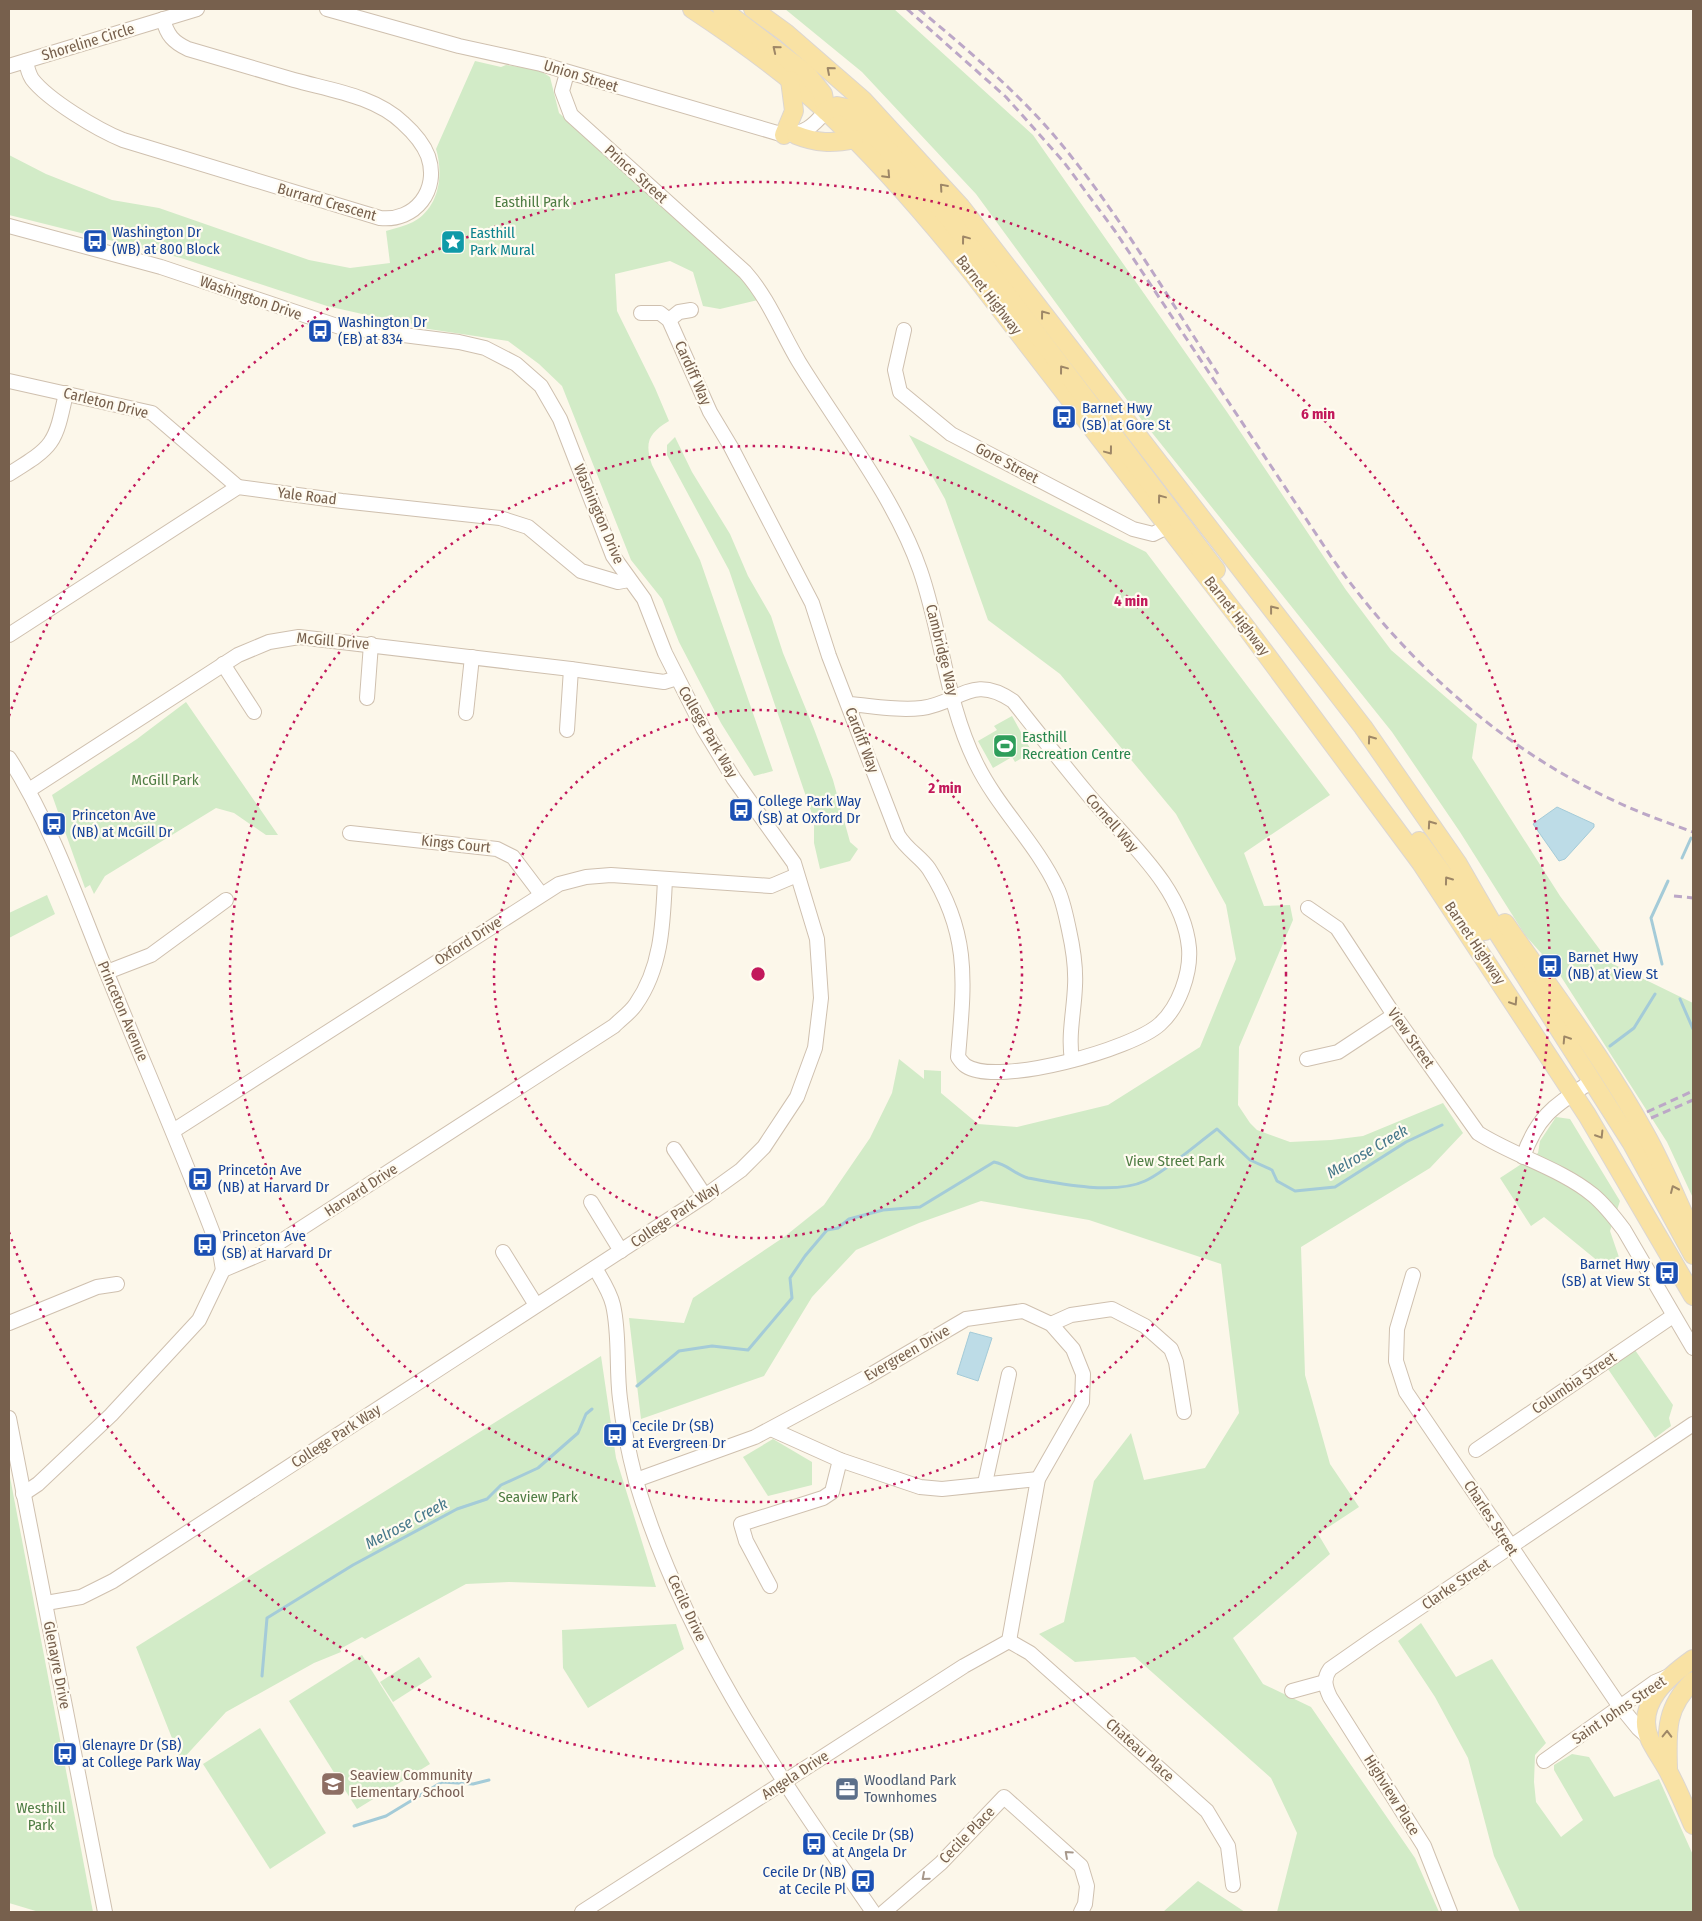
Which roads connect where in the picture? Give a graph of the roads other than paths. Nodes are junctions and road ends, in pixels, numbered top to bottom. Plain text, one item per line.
1 (197, 9) edge
2 (327, 9) edge
3 (692, 9) edge
4 (722, 9) edge
5 (753, 9) edge
6 (163, 19) junction
7 (26, 61) junction
8 (9, 66) edge
9 (567, 73) junction
10 (790, 80) junction
11 (826, 111) junction
12 (790, 135) junction
13 (854, 139) junction
14 (9, 226) edge
15 (736, 264) joint
16 (691, 310) dead end
17 (641, 313) dead end
18 (669, 320) junction
19 (904, 330) dead end
20 (9, 380) edge
21 (66, 392) junction
22 (9, 474) edge
23 (238, 487) junction
24 (1174, 524) junction
25 (629, 580) junction
26 (9, 635) edge
27 (371, 644) junction
28 (472, 657) junction
29 (223, 664) junction
30 (571, 668) junction
31 (677, 678) junction
32 (953, 696) junction
33 (367, 698) dead end
34 (848, 704) junction
35 (254, 712) dead end
36 (466, 713) dead end
37 (567, 730) dead end
38 (9, 758) edge
39 (29, 790) junction
40 (350, 833) dead end
41 (1458, 864) junction
42 (798, 875) junction
43 (665, 879) junction
44 (541, 894) junction
45 (226, 900) dead end
46 (1308, 908) dead end
47 (107, 972) junction
48 (1522, 972) junction
49 (1394, 1015) junction
50 (1307, 1059) dead end
51 (1072, 1060) junction
52 (1592, 1080) junction
53 (1573, 1094) junction
54 (173, 1131) junction
55 (674, 1149) dead end
56 (1523, 1157) junction
57 (705, 1196) junction
58 (591, 1202) dead end
59 (1693, 1234) edge
60 (621, 1251) junction
61 (503, 1252) dead end
62 (1693, 1255) edge
63 (595, 1268) junction
64 (223, 1270) junction
65 (1413, 1276) dead end
66 (117, 1284) dead end
67 (1693, 1296) edge
68 (536, 1305) junction
69 (1673, 1316) junction
70 (9, 1323) edge
71 (1051, 1324) junction
72 (1693, 1348) edge
73 (1009, 1374) dead end
74 (1184, 1412) dead end
75 (9, 1418) edge
76 (1693, 1424) edge
77 (771, 1429) junction
78 (1476, 1450) dead end
79 (840, 1460) junction
80 (1038, 1478) junction
81 (636, 1480) junction
82 (985, 1484) junction
83 (23, 1494) junction
84 (1510, 1547) junction
85 (770, 1586) dead end
86 (46, 1603) junction
87 (1009, 1641) junction
88 (1693, 1659) edge
89 (1669, 1676) junction
90 (1693, 1681) edge
91 (1325, 1682) junction
92 (1292, 1691) dead end
93 (1620, 1706) junction
94 (1650, 1739) junction
95 (1544, 1761) dead end
96 (1669, 1771) junction
97 (783, 1783) junction
98 (1693, 1825) edge
99 (1233, 1885) dead end
100 (105, 1912) edge
101 (582, 1912) edge
102 (873, 1912) edge
103 (884, 1912) edge
104 (1081, 1912) edge
105 (1450, 1912) edge

1 - 6 street, Shoreline Circle
2 - 9 street, Union Street
3 - 10 main road, Barnet Highway
11 -> 4 main road
41 -> 5 main road, Barnet Highway
6 - 7 street, Shoreline Circle
6 - 7 street, Burrard Crescent
7 - 8 street, Shoreline Circle
9 - 12 street, Union Street
9 - 15 street, Prince Street
10 - 11 main road, Barnet Highway
10 - 12 main road
11 - 12 street
11 - 13 main road, Barnet Highway
24 -> 11 main road
12 - 13 main road
13 -> 24 main road, Barnet Highway
14 - 25 street, Washington Drive
15 - 32 street, Cambridge Way
16 - 18 street
17 - 18 street
18 - 34 street, Cardiff Way
19 - 24 street, Gore Street
20 - 21 street, Carleton Drive
21 - 22 street
21 - 23 street, Carleton Drive
23 - 25 street, Yale Road
23 - 26 street
48 -> 24 main road
24 -> 53 main road, Barnet Highway
25 - 31 street, College Park Way
27 - 28 street, McGill Drive
27 - 29 street, McGill Drive
27 - 33 street
28 - 30 street, McGill Drive
28 - 36 street
29 - 35 street
29 - 39 street, McGill Drive
30 - 31 street, McGill Drive
30 - 37 street
31 - 42 street, College Park Way
32 - 34 street, Cornell Way
32 - 51 street, Cambridge Way
32 - 51 street, Cornell Way
34 - 51 street, Cardiff Way
38 - 39 street, Princeton Avenue
39 - 47 street, Princeton Avenue
40 - 44 street, Kings Court
41 - 48 main road, Barnet Highway
59 -> 41 main road, Barnet Highway
42 - 43 street, Oxford Drive
42 - 57 street, College Park Way
43 - 44 street, Oxford Drive
43 - 64 street, Harvard Drive
44 - 54 street, Oxford Drive
45 - 47 street
46 - 49 street, View Street
47 - 54 street, Princeton Avenue
52 -> 48 main road, Barnet Highway
49 - 50 street
49 - 56 street, View Street
52 - 53 street
52 - 62 main road, Barnet Highway
53 - 56 street
53 -> 67 main road, Barnet Highway
54 - 64 street, Princeton Avenue
55 - 57 street
56 - 69 street, View Street
57 - 60 street, College Park Way
58 - 60 street
60 - 63 street, College Park Way
61 - 68 street
63 - 68 street, College Park Way
63 - 81 street, Cecile Drive
64 - 83 street
65 - 84 street, Charles Street
66 - 70 street
68 - 86 street, College Park Way
69 - 72 street, View Street
69 - 78 street, Columbia Street
71 - 74 street
71 - 77 street, Evergreen Drive
71 - 80 street, Evergreen Drive
73 - 82 street
75 - 83 street, Glenayre Drive
76 - 84 street, Clarke Street
77 - 79 street
77 - 81 street, Evergreen Drive
79 - 82 street
79 - 85 street
80 - 82 street
80 - 87 street, Evergreen Drive
81 - 97 street, Cecile Drive
83 - 86 street, Glenayre Drive
84 - 91 street, Clarke Street
84 - 93 street, Charles Street
86 - 100 street, Glenayre Drive
87 - 97 street, Angela Drive
87 - 99 street, Chateau Place
88 - 89 main road, Saint Johns Street
89 - 93 street, Saint Johns Street
89 - 94 main road
96 -> 90 main road, Saint Johns Street
91 - 92 street
91 - 105 street, Highview Place
93 - 94 street, Charles Street
93 - 95 street, Saint Johns Street
94 - 96 main road
96 - 98 main road
97 - 101 street, Angela Drive
97 - 102 street, Cecile Drive
104 -> 103 street, Cecile Place

